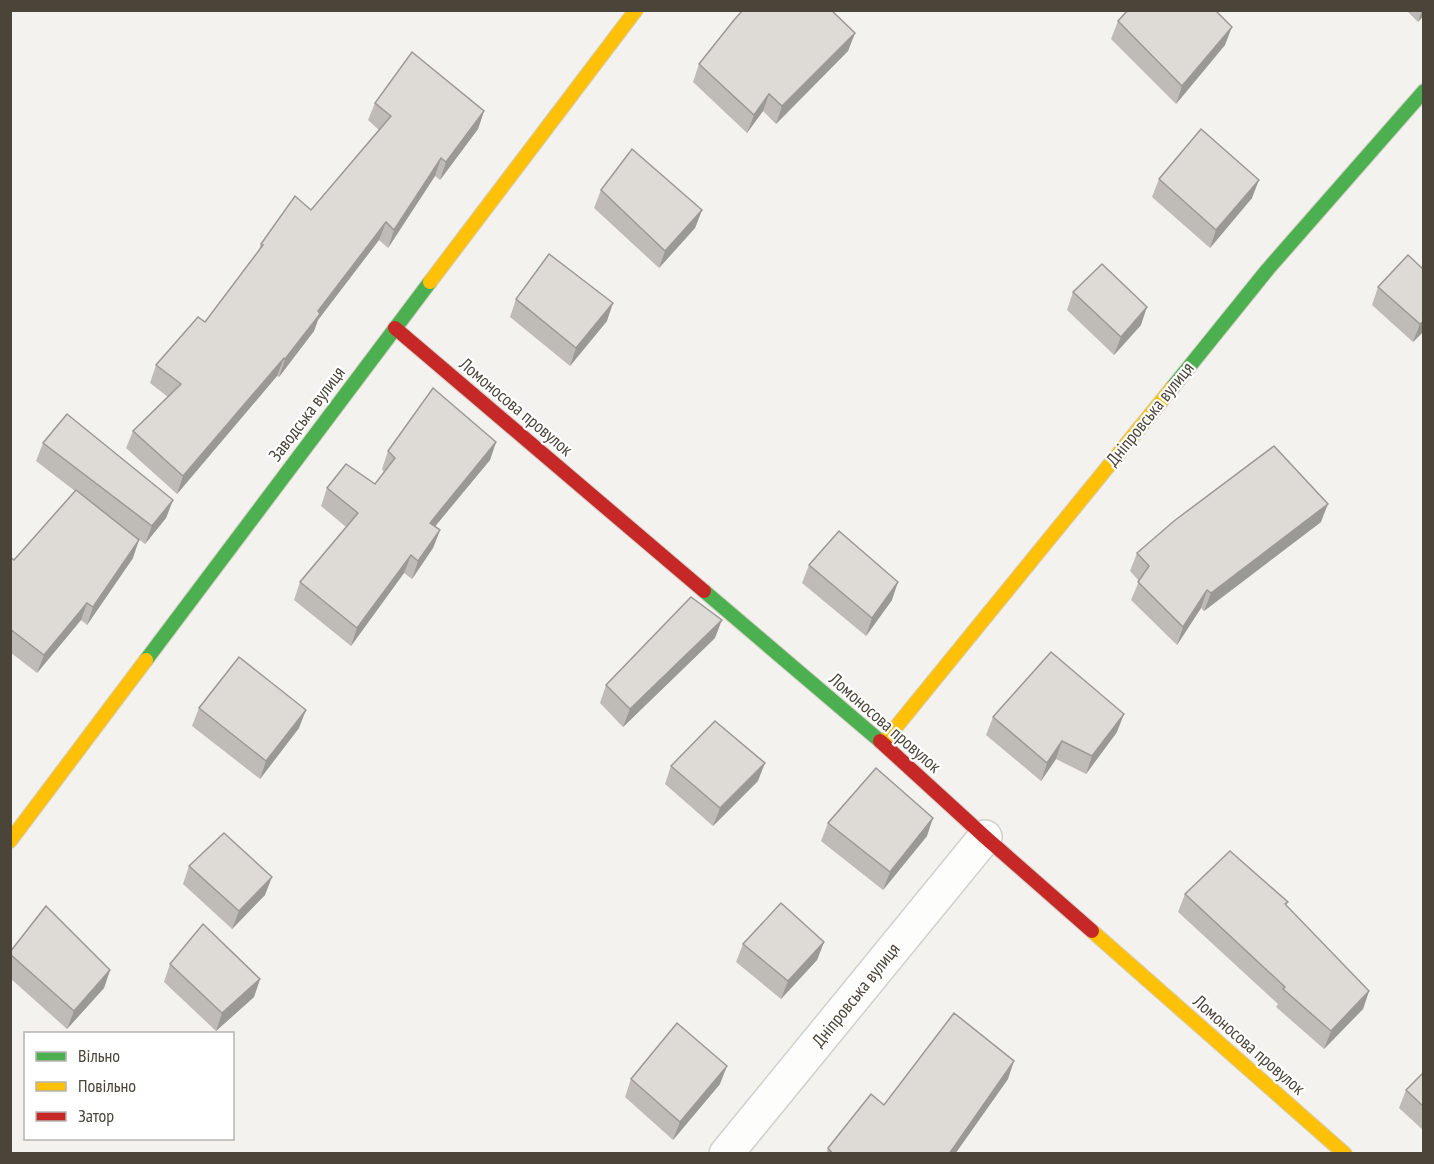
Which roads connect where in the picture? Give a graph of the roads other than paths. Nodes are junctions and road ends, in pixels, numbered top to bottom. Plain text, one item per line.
1 (636, 10) edge
2 (1424, 91) edge
3 (394, 328) junction
4 (883, 743) junction
5 (985, 837) junction
6 (10, 841) edge
7 (726, 1154) edge
8 (1345, 1154) edge

1 - 3 street, Заводська вулиця
2 - 4 street, Дніпровська вулиця
3 - 4 street, Ломоносова провулок
3 - 6 street, Заводська вулиця
4 - 5 street, Ломоносова провулок
5 - 7 street, Дніпровська вулиця
5 - 8 street, Ломоносова провулок

